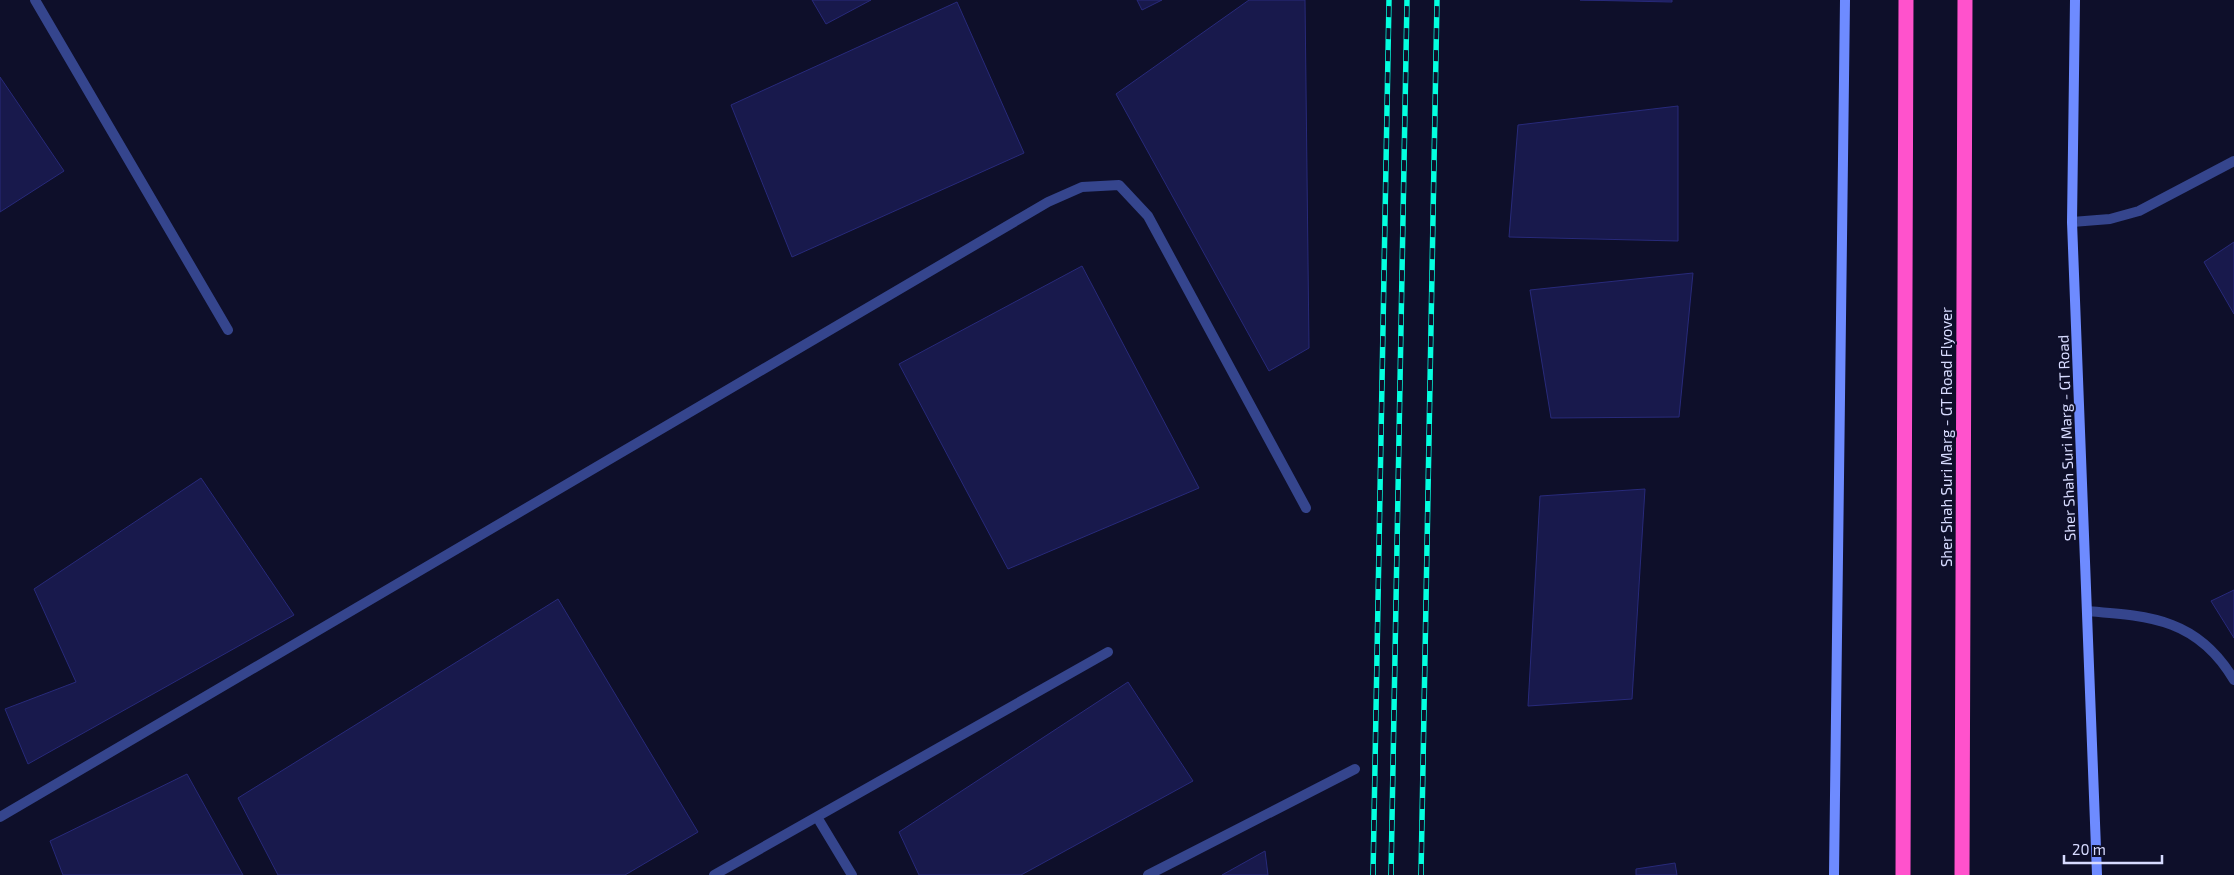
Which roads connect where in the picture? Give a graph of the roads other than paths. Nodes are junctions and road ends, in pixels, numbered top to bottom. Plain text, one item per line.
1 (35, 0) edge
2 (1845, 0) edge
3 (1906, 0) edge
4 (1966, 0) edge
5 (2075, 0) edge
6 (2234, 161) edge
7 (2072, 222) junction
8 (228, 330) dead end
9 (1306, 508) dead end
10 (2087, 611) junction
11 (1108, 652) dead end
12 (2234, 680) edge
13 (1355, 768) dead end
14 (0, 817) edge
15 (817, 817) junction
16 (714, 875) edge
17 (852, 875) edge
18 (1148, 875) edge
19 (1834, 875) edge
20 (1903, 875) edge
21 (1962, 875) edge
22 (2097, 875) edge

1 - 8 lane
2 - 19 street
3 - 20 highway
4 - 21 highway, Sher Shah Suri Marg - GT Road Flyover
5 - 7 street, Sher Shah Suri Marg - GT Road
6 - 7 lane
7 - 10 street, Sher Shah Suri Marg - GT Road
9 - 14 lane
10 - 12 lane
10 - 22 street, Sher Shah Suri Marg - GT Road
11 - 15 lane
13 - 18 lane
15 - 16 lane
15 - 17 lane

